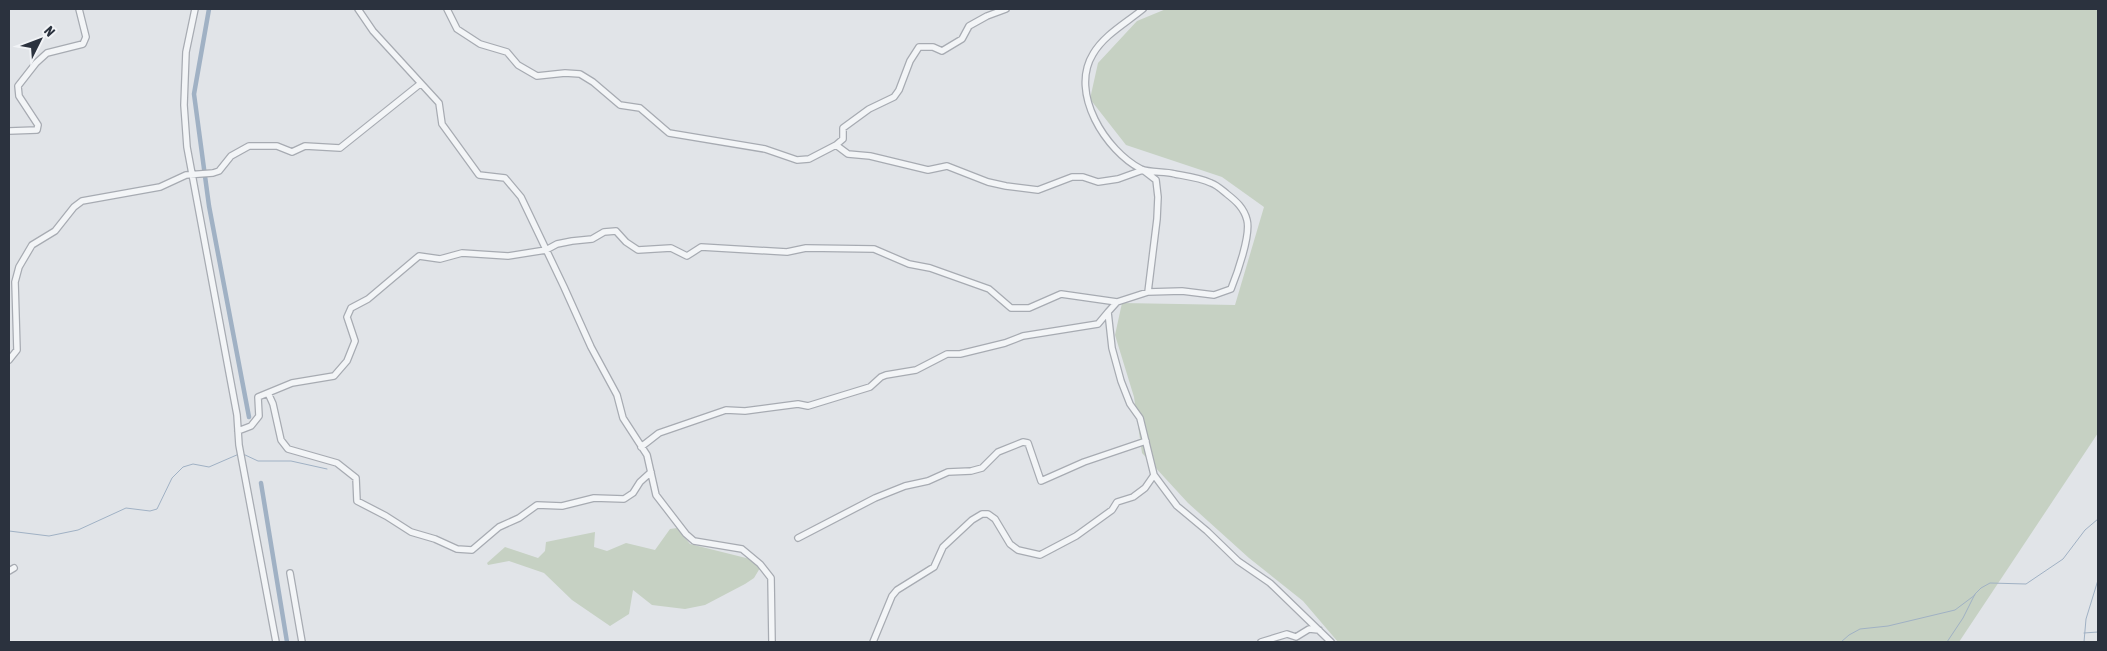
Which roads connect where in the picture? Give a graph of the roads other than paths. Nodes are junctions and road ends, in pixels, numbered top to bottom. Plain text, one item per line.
1 (79, 9) edge
2 (195, 9) edge
3 (358, 9) edge
4 (447, 9) edge
5 (1006, 9) edge
6 (1143, 9) edge
7 (420, 84) junction
8 (9, 131) edge
9 (836, 145) junction
10 (1143, 170) junction
11 (197, 175) junction
12 (546, 250) junction
13 (1148, 292) junction
14 (1117, 302) junction
15 (1108, 312) junction
16 (9, 360) edge
17 (268, 393) junction
18 (238, 431) junction
19 (1146, 441) junction
20 (641, 447) junction
21 (651, 472) junction
22 (1154, 475) junction
23 (798, 538) dead end
24 (290, 573) dead end
25 (1321, 630) junction
26 (276, 642) edge
27 (302, 642) edge
28 (772, 642) edge
29 (872, 642) edge
30 (1261, 642) edge
31 (1331, 642) edge

1 - 8 street
2 - 11 street
3 - 7 street
4 - 9 street
5 - 9 street
6 - 10 street
7 - 11 street
7 - 12 street
9 - 10 street
10 - 13 street
10 - 13 street
11 - 16 street
11 - 18 street
12 - 14 street
12 - 17 street
12 - 20 street
13 - 14 street
14 - 15 street
15 - 19 street
15 - 20 street
17 - 18 street
17 - 21 street
18 - 26 street
19 - 22 street
19 - 23 street
20 - 21 street
21 - 28 street
22 - 25 street
22 - 29 street
24 - 27 street
25 - 30 street
25 - 31 street

